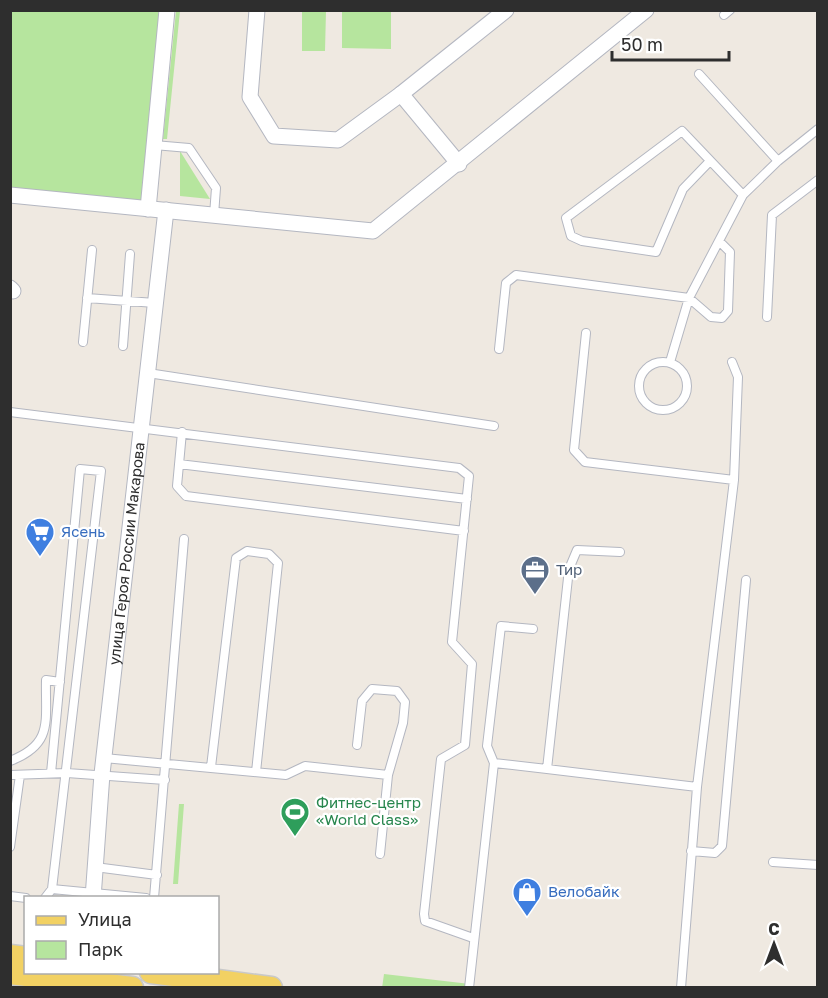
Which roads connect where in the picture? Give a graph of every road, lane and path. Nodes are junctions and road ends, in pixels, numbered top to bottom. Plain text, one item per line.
1 (167, 10) edge
2 (257, 10) edge
3 (506, 10) edge
4 (646, 10) edge
5 (699, 74) dead end
6 (401, 94) junction
7 (818, 129) edge
8 (154, 145) junction
9 (710, 161) junction
10 (778, 161) junction
11 (459, 164) junction
12 (818, 180) edge
13 (10, 195) edge
14 (742, 195) junction
15 (148, 208) junction
16 (166, 210) junction
17 (214, 215) junction
18 (718, 242) junction
19 (92, 250) dead end
20 (130, 254) dead end
21 (87, 298) junction
22 (689, 298) junction
23 (127, 300) junction
24 (155, 303) junction
25 (767, 317) dead end
26 (586, 333) dead end
27 (83, 342) dead end
28 (123, 346) dead end
29 (500, 349) dead end
30 (670, 362) junction
31 (732, 362) dead end
32 (148, 373) junction
33 (10, 412) edge
34 (494, 426) dead end
35 (141, 427) junction
36 (182, 432) junction
37 (179, 464) junction
38 (734, 480) junction
39 (467, 499) junction
40 (464, 531) junction
41 (184, 539) dead end
42 (620, 552) dead end
43 (746, 580) dead end
44 (533, 629) dead end
45 (60, 682) junction
46 (357, 745) dead end
47 (104, 758) junction
48 (10, 760) edge
49 (166, 763) junction
50 (494, 763) junction
51 (212, 768) junction
52 (547, 769) junction
53 (256, 772) junction
54 (51, 773) junction
55 (67, 773) junction
56 (102, 774) junction
57 (10, 775) edge
58 (20, 775) junction
59 (388, 775) junction
60 (165, 780) junction
61 (697, 787) junction
62 (10, 847) edge
63 (691, 851) junction
64 (380, 854) dead end
65 (773, 862) dead end
66 (818, 865) edge
67 (95, 867) junction
68 (157, 875) junction
69 (52, 889) junction
70 (93, 895) edge
71 (46, 896) edge
72 (120, 896) edge
73 (154, 896) edge
74 (474, 939) junction
75 (10, 973) edge
76 (167, 974) edge
77 (86, 980) edge
78 (132, 987) edge
79 (271, 987) edge
80 (469, 987) edge
81 (681, 987) edge

1 - 8 street
2 - 6 street
3 - 6 street
4 - 11 street
5 - 10 lane
6 - 11 street
7 - 10 lane
8 - 15 street
8 - 17 lane
9 - 9 lane
9 - 14 lane
10 - 14 lane
11 - 17 street
12 - 25 lane
13 - 15 street
14 - 18 lane
15 - 16 street
16 - 17 street
16 - 24 street, улица Героя России Макарова
18 - 22 lane
18 - 22 lane
19 - 21 lane
20 - 23 lane
21 - 23 lane
21 - 27 lane
22 - 29 lane
22 - 30 lane
23 - 24 lane
23 - 28 lane
24 - 32 street, улица Героя России Макарова
26 - 38 lane
30 - 30 lane
31 - 38 lane
32 - 34 lane
32 - 35 street, улица Героя России Макарова
33 - 35 lane
35 - 36 lane
35 - 47 street, улица Героя России Макарова
36 - 37 lane
36 - 39 lane
37 - 39 lane
37 - 40 lane
38 - 61 lane
39 - 40 lane
40 - 74 lane
41 - 49 lane
42 - 52 lane
43 - 63 lane
44 - 50 lane
45 - 48 lane
45 - 54 lane
45 - 55 lane
46 - 59 lane
47 - 49 lane
47 - 56 street, улица Героя России Макарова
49 - 51 lane
49 - 60 lane
50 - 52 lane
50 - 74 lane
51 - 53 lane
51 - 53 lane
52 - 61 lane
53 - 59 lane
54 - 55 lane
54 - 58 lane
55 - 56 lane
55 - 69 lane
56 - 60 lane
56 - 67 street, улица Героя России Макарова
57 - 58 lane
58 - 62 lane
59 - 64 lane
60 - 68 lane
61 - 63 lane
63 - 81 lane
65 - 66 lane
67 - 68 lane
67 - 70 street, улица Героя России Макарова
68 - 73 lane
69 - 70 lane
69 - 71 lane
70 - 72 lane
74 - 80 lane
75 - 77 main road
76 - 79 main road
77 - 78 main road

